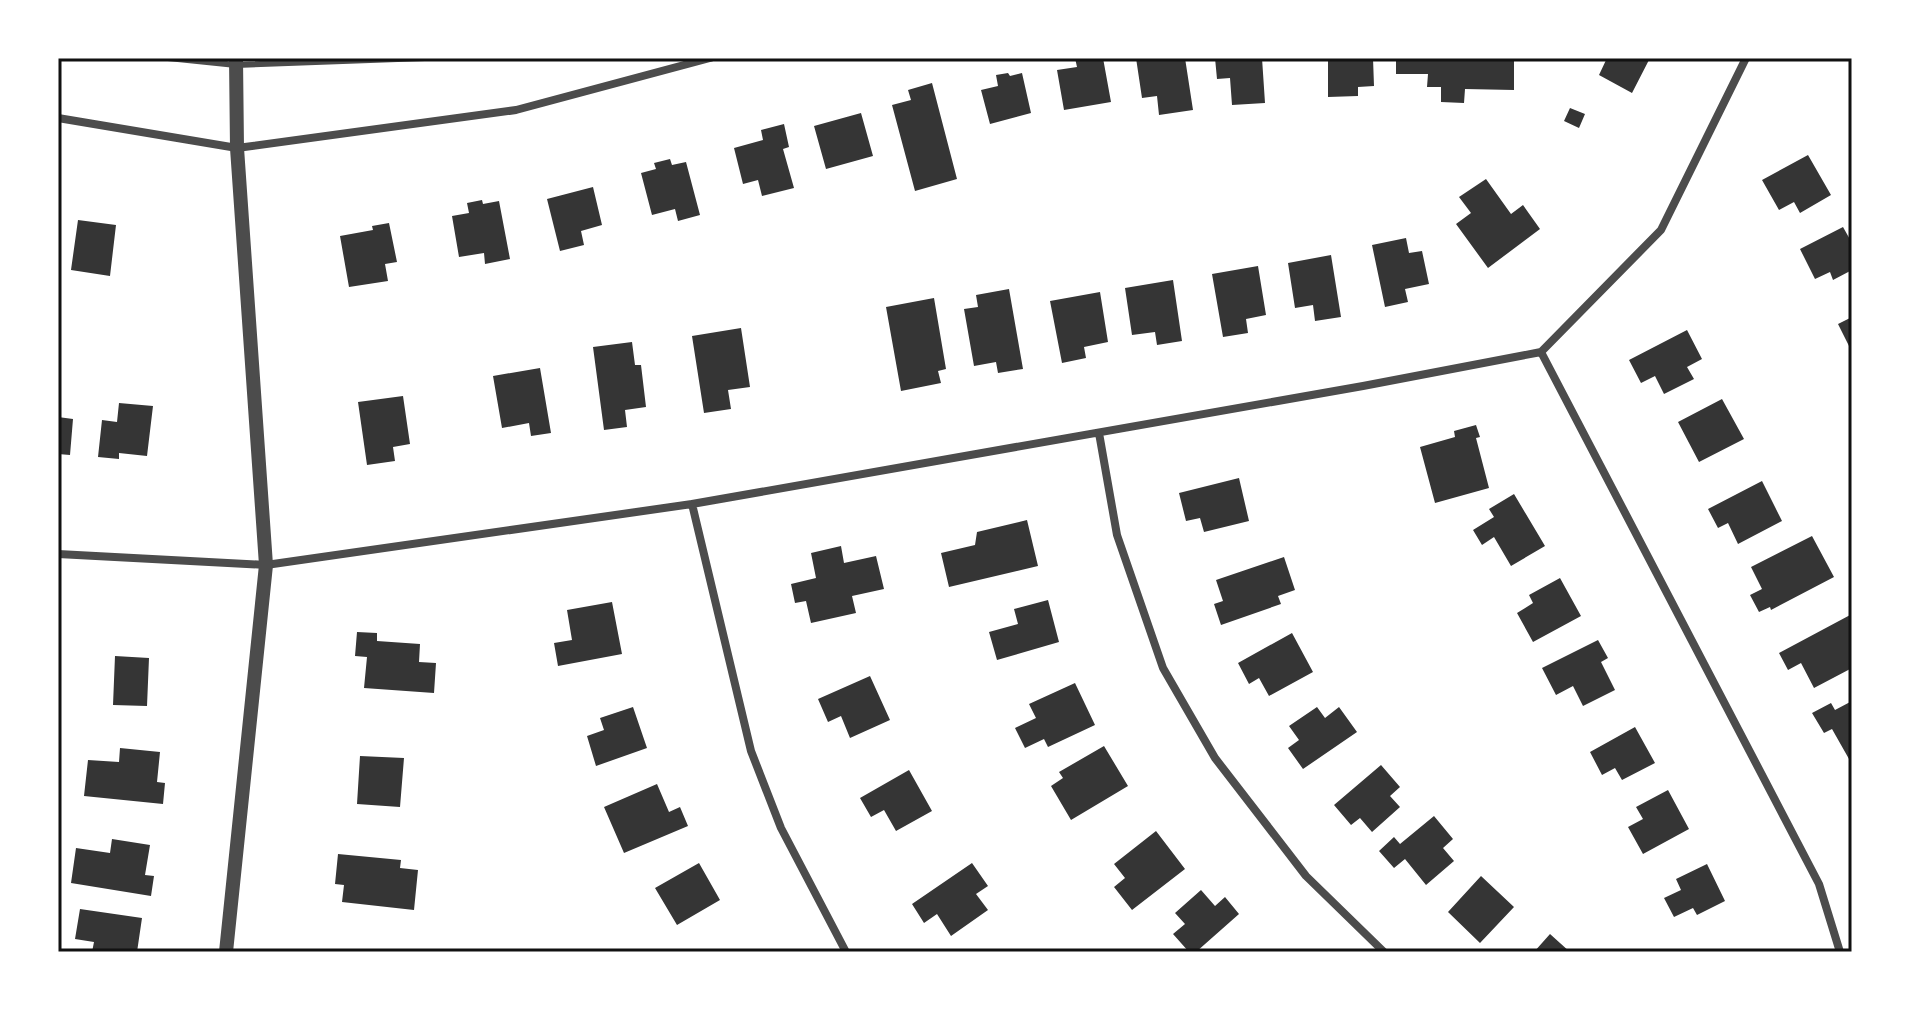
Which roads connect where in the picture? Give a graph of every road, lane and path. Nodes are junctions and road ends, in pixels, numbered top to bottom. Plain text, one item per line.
1 (168, 58) edge
2 (425, 58) edge
3 (710, 58) edge
4 (1746, 58) edge
5 (236, 62) edge
6 (58, 118) edge
7 (237, 148) junction
8 (1541, 352) junction
9 (1099, 433) junction
10 (692, 504) junction
11 (58, 554) edge
12 (266, 565) junction
13 (226, 952) edge
14 (846, 952) edge
15 (1384, 952) edge
16 (1840, 952) edge

1 - 5 lane
2 - 5 lane
3 - 7 street
4 - 8 street
5 - 7 street
6 - 7 street
7 - 12 street
8 - 9 street
8 - 16 street
9 - 10 street
9 - 15 street
10 - 12 street
10 - 14 street
11 - 12 street
12 - 13 street

